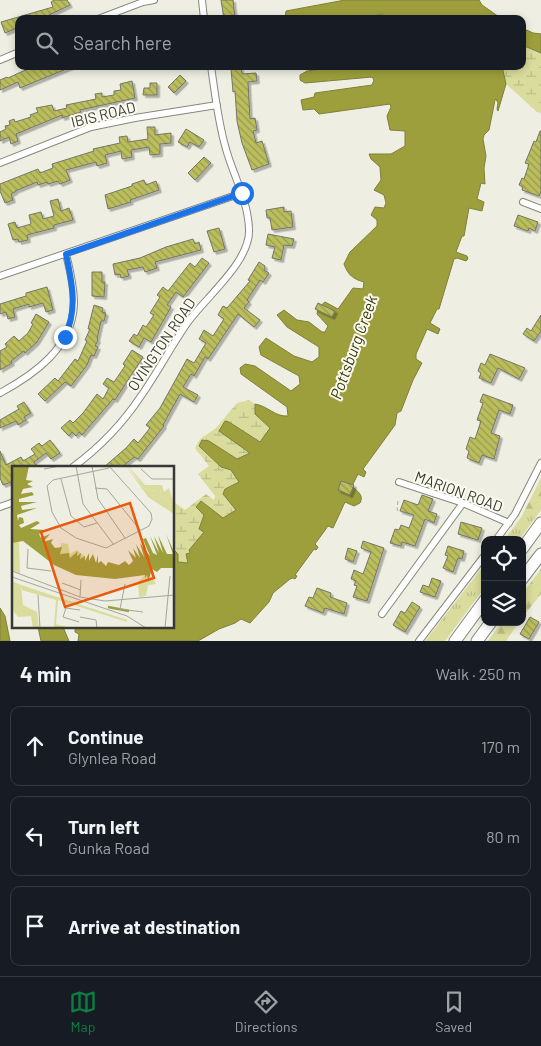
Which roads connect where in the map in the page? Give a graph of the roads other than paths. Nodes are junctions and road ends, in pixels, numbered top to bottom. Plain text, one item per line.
1 (154, 0) edge
2 (202, 0) edge
3 (108, 15) edge
4 (204, 15) edge
5 (15, 54) edge
6 (0, 60) edge
7 (212, 70) edge
8 (217, 106) junction
9 (0, 163) edge
10 (242, 193) junction
11 (523, 202) dead end
12 (541, 209) edge
13 (66, 254) junction
14 (0, 276) edge
15 (0, 393) edge
16 (541, 463) edge
17 (74, 466) edge
18 (399, 482) dead end
19 (12, 503) edge
20 (463, 503) junction
21 (0, 507) edge
22 (509, 523) junction
23 (541, 523) edge
24 (499, 536) edge
25 (526, 544) edge
26 (541, 554) edge
27 (481, 560) edge
28 (526, 575) edge
29 (481, 605) edge
30 (382, 614) dead end
31 (488, 626) edge
32 (419, 641) edge
33 (455, 641) edge
34 (477, 641) edge

1 - 3 street
2 - 4 street
5 - 6 street
7 - 8 street, OVINGTON ROAD
8 - 9 street, IBIS ROAD
8 - 10 street, OVINGTON ROAD
10 - 13 street
10 - 17 street, OVINGTON ROAD
11 - 12 street
13 - 14 street
13 - 15 street
16 - 22 street
18 - 20 street, MARION ROAD
19 - 21 street
20 - 22 street, MARION ROAD
20 - 30 street
22 - 24 street
23 - 25 highway
26 - 28 highway
27 - 32 street
29 - 33 highway
31 - 34 highway

